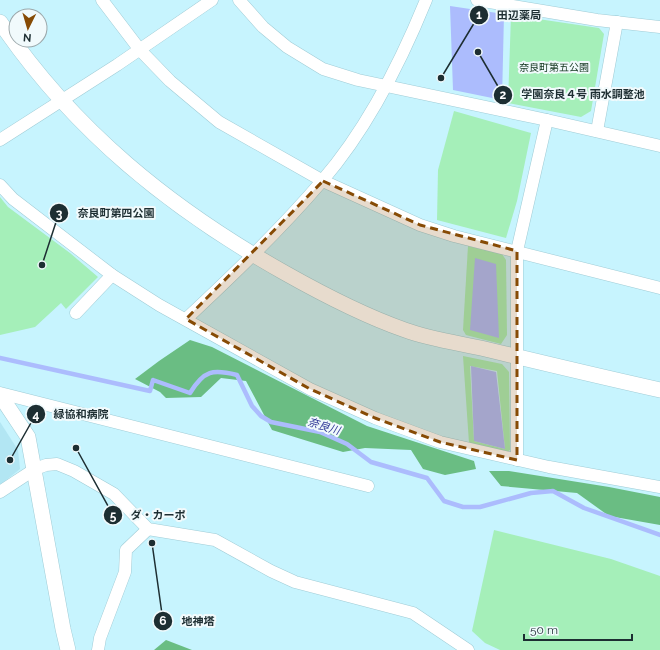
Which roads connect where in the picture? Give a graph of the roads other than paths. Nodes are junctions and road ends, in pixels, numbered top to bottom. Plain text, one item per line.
1 (102, 0) edge
2 (212, 0) edge
3 (239, 0) edge
4 (426, 0) edge
5 (477, 0) edge
6 (0, 22) edge
7 (617, 22) junction
8 (660, 27) edge
9 (140, 50) junction
10 (386, 85) junction
11 (60, 100) junction
12 (547, 120) junction
13 (597, 132) junction
14 (0, 140) edge
15 (660, 146) edge
16 (323, 181) junction
17 (0, 185) edge
18 (517, 251) junction
19 (253, 255) junction
20 (112, 275) junction
21 (660, 288) edge
22 (76, 313) dead end
23 (186, 319) junction
24 (517, 357) junction
25 (660, 390) edge
26 (0, 394) edge
27 (517, 460) junction
28 (35, 469) junction
29 (368, 486) dead end
30 (660, 487) edge
31 (0, 492) edge
32 (148, 529) junction
33 (68, 650) edge
34 (98, 650) edge
35 (468, 650) edge

1 - 9 street
2 - 9 street
3 - 10 street
4 - 10 street
5 - 7 street
6 - 11 street
7 - 8 street
7 - 13 street
9 - 11 street
9 - 16 street
10 - 12 street
10 - 16 street
11 - 14 street
11 - 19 street
12 - 13 street
12 - 18 street
13 - 15 street
16 - 18 street
16 - 19 street
17 - 20 street
18 - 21 street
18 - 24 street
19 - 23 street
19 - 24 street
20 - 22 street
20 - 23 street
23 - 27 street
24 - 25 street
24 - 27 street
26 - 28 street
26 - 29 street
27 - 30 street
28 - 31 street
28 - 32 street
28 - 33 street
32 - 34 street
32 - 35 street

